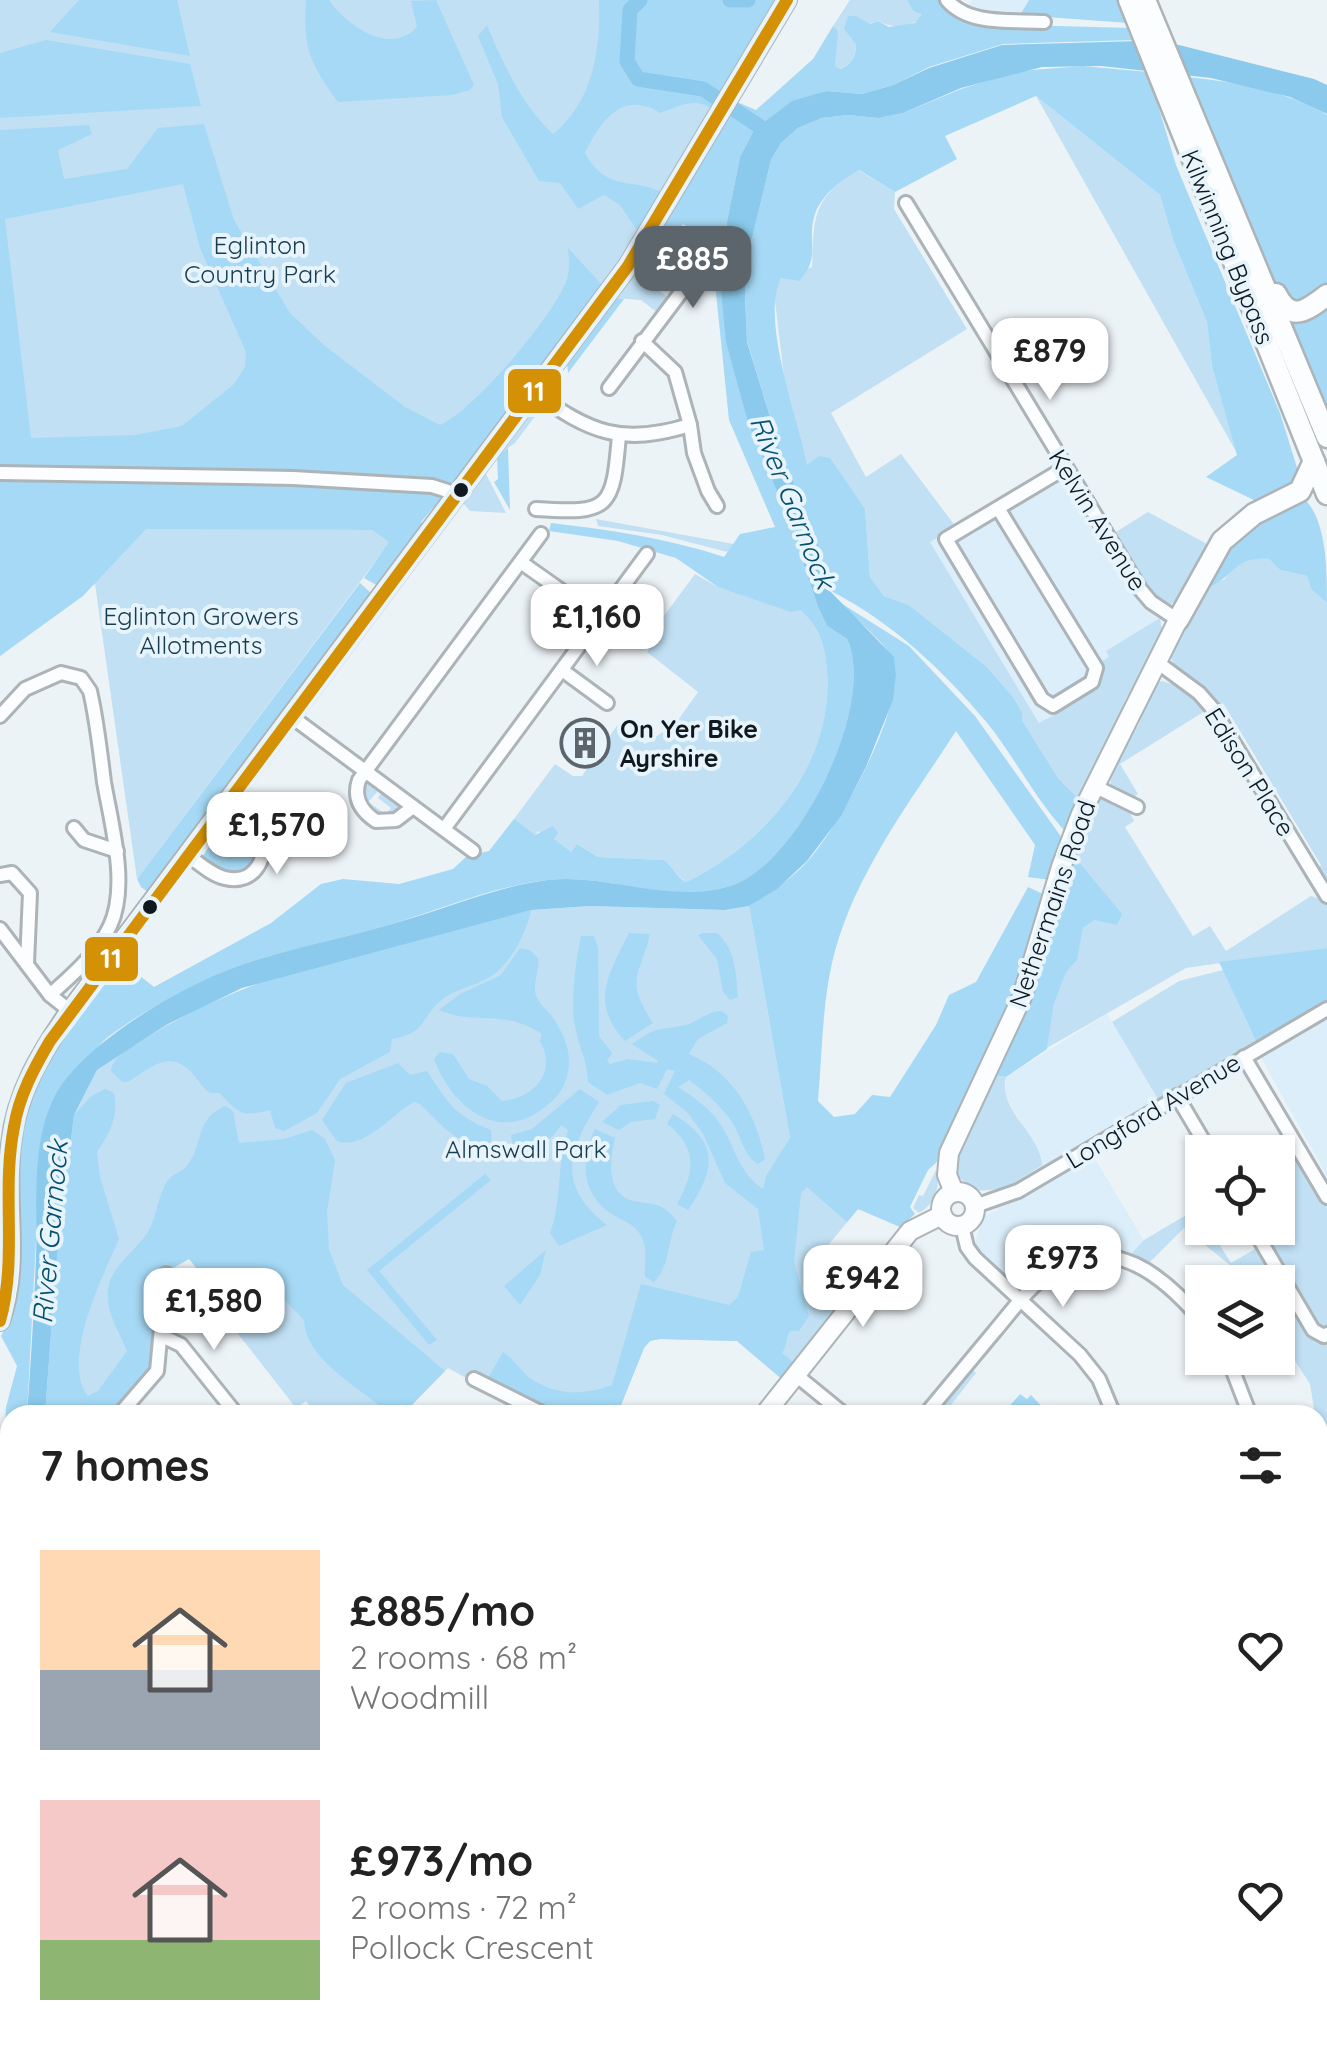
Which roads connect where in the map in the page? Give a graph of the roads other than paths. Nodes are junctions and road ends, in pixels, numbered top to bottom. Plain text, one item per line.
1 (787, 0) edge
2 (947, 0) edge
3 (1141, 10) edge
4 (1044, 22) dead end
5 (1179, 104) junction
6 (906, 204) dead end
7 (1249, 244) junction
8 (709, 255) dead end
9 (1327, 295) edge
10 (642, 342) junction
11 (609, 388) dead end
12 (534, 392) junction
13 (690, 424) junction
14 (619, 435) junction
15 (1327, 436) edge
16 (1314, 461) junction
17 (1065, 468) junction
18 (0, 473) edge
19 (1300, 491) junction
20 (458, 494) junction
21 (1327, 494) edge
22 (1327, 504) edge
23 (717, 506) dead end
24 (998, 508) junction
25 (536, 510) dead end
26 (541, 534) dead end
27 (647, 554) dead end
28 (522, 563) junction
29 (600, 618) junction
30 (1178, 620) junction
31 (1157, 662) junction
32 (562, 670) junction
33 (607, 703) dead end
34 (0, 716) edge
35 (292, 717) junction
36 (366, 772) junction
37 (1094, 786) junction
38 (228, 804) junction
39 (413, 807) junction
40 (1137, 807) dead end
41 (74, 828) dead end
42 (444, 829) junction
43 (116, 850) junction
44 (473, 851) dead end
45 (188, 856) junction
46 (0, 876) edge
47 (1327, 896) edge
48 (112, 922) junction
49 (0, 929) edge
50 (129, 935) junction
51 (27, 963) junction
52 (50, 995) junction
53 (1327, 1008) edge
54 (70, 1010) junction
55 (1244, 1057) junction
56 (1177, 1096) junction
57 (1200, 1135) edge
58 (5, 1142) edge
59 (954, 1192) junction
60 (1327, 1197) edge
61 (975, 1206) junction
62 (942, 1215) junction
63 (962, 1226) junction
64 (1264, 1245) edge
65 (166, 1274) dead end
66 (1020, 1300) junction
67 (1185, 1304) edge
68 (0, 1321) edge
69 (1327, 1334) edge
70 (162, 1336) junction
71 (796, 1375) junction
72 (1235, 1375) edge
73 (474, 1380) dead end
74 (128, 1405) edge
75 (229, 1405) edge
76 (525, 1405) edge
77 (772, 1405) edge
78 (834, 1405) edge
79 (933, 1405) edge
80 (1109, 1405) edge
81 (1246, 1405) edge

1 - 12 main road
2 - 4 street
3 - 5 highway, Kilwinning Bypass
5 - 7 highway, Kilwinning Bypass
5 - 16 highway, Kilwinning Bypass
6 - 17 street, Kelvin Avenue
7 - 9 highway
7 - 15 highway, Kilwinning Bypass
8 - 10 street
10 - 11 street
10 - 13 street
12 - 14 street
12 - 20 main road
13 - 14 street
13 - 23 street
14 - 25 street
16 - 19 highway
16 - 21 highway, Kilwinning Bypass
17 - 24 street
17 - 30 street, Kelvin Avenue
18 - 20 street
19 - 22 highway
19 - 30 highway
20 - 35 main road
24 - 24 street
26 - 28 street
27 - 29 street
28 - 29 street
28 - 36 street
29 - 32 street
30 - 31 main road, Nethermains Road
31 - 37 main road, Nethermains Road
31 - 47 street, Edison Place
32 - 33 street
32 - 42 street
34 - 43 street
35 - 36 street
35 - 38 main road
36 - 39 street
36 - 39 street
37 - 40 street
37 - 59 main road, Nethermains Road
38 - 45 main road
38 - 45 street
39 - 42 street
41 - 43 street
42 - 44 street
43 - 48 street
45 - 50 main road
46 - 51 street
48 - 50 street
48 - 52 street
49 - 51 street
50 - 54 main road
51 - 52 street
52 - 54 street
53 - 55 street, Longford Avenue
54 - 58 main road
55 - 56 street, Longford Avenue
55 - 60 street
56 - 57 street
56 - 61 street, Longford Avenue
58 - 68 main road
59 - 61 main road
59 - 62 main road
61 - 63 main road
62 - 63 main road
62 - 71 main road
63 - 66 street
64 - 69 street
65 - 70 street
66 - 67 street
66 - 79 street
66 - 80 street
70 - 74 street
70 - 75 street
71 - 77 main road
71 - 78 street
72 - 81 street
73 - 76 street

